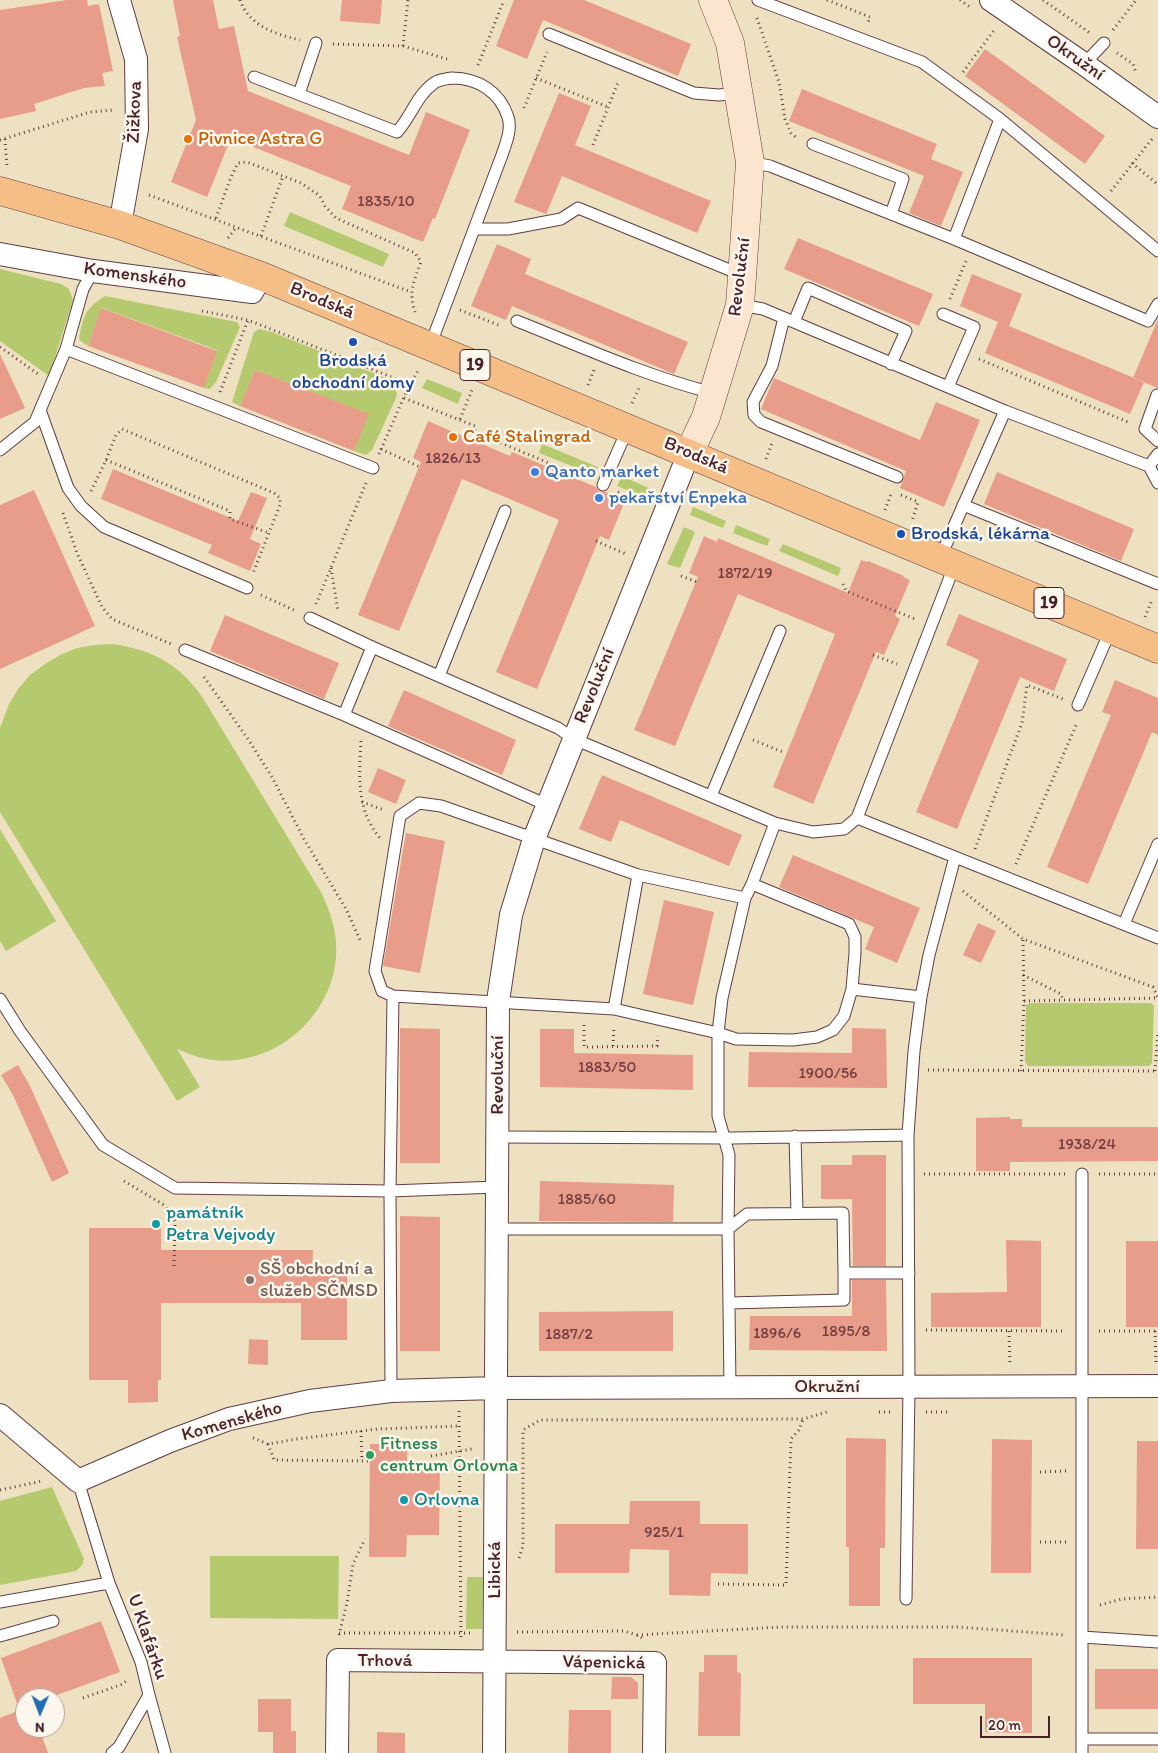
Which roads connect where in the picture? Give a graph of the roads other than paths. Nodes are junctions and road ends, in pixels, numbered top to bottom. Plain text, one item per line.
1 (119, 0) edge
2 (713, 0) edge
3 (758, 0) edge
4 (992, 0) edge
5 (551, 35) road end
6 (316, 43) road end
7 (1104, 43) road end
8 (1084, 64) junction
9 (254, 77) dead end
10 (739, 92) junction
11 (299, 94) junction
12 (1158, 117) edge
13 (1000, 118) junction
14 (813, 144) dead end
15 (750, 162) junction
16 (4, 182) edge
17 (891, 214) junction
18 (120, 225) junction
19 (474, 229) junction
20 (954, 239) junction
21 (1158, 251) edge
22 (0, 254) edge
23 (92, 271) junction
24 (742, 275) junction
25 (261, 276) junction
26 (1158, 304) edge
27 (740, 305) junction
28 (943, 314) road end
29 (789, 320) junction
30 (517, 321) road end
31 (66, 349) junction
32 (427, 354) junction
33 (891, 364) junction
34 (948, 387) junction
35 (713, 393) junction
36 (1157, 395) edge
37 (40, 410) junction
38 (1005, 411) junction
39 (630, 417) junction
40 (1158, 441) edge
41 (0, 450) edge
42 (689, 453) junction
43 (1158, 454) edge
44 (1149, 466) junction
45 (373, 468) road end
46 (897, 477) dead end
47 (1158, 483) edge
48 (603, 485) road end
49 (963, 505) junction
50 (506, 511) dead end
51 (948, 561) junction
52 (247, 588) road end
53 (1156, 589) edge
54 (306, 616) road end
55 (1111, 629) junction
56 (780, 631) dead end
57 (372, 647) junction
58 (1158, 649) edge
59 (185, 650) road end
60 (439, 676) junction
61 (1078, 705) road end
62 (344, 715) junction
63 (574, 739) junction
64 (711, 796) junction
65 (547, 805) junction
66 (857, 818) junction
67 (775, 823) junction
68 (534, 839) junction
69 (1158, 844) edge
70 (955, 857) junction
71 (638, 875) junction
72 (752, 884) junction
73 (745, 898) junction
74 (1124, 924) junction
75 (1158, 938) edge
76 (852, 989) junction
77 (393, 996) junction
78 (921, 997) junction
79 (0, 999) edge
80 (498, 1002) junction
81 (614, 1009) junction
82 (718, 1033) junction
83 (908, 1135) junction
84 (795, 1136) junction
85 (497, 1137) junction
86 (723, 1137) junction
87 (1082, 1174) road end
88 (497, 1187) junction
89 (390, 1190) junction
90 (797, 1213) junction
91 (497, 1229) junction
92 (728, 1229) junction
93 (844, 1273) junction
94 (909, 1273) junction
95 (729, 1303) junction
96 (1158, 1386) edge
97 (730, 1387) junction
98 (909, 1387) junction
99 (1082, 1387) junction
100 (496, 1388) junction
101 (391, 1391) junction
102 (0, 1415) edge
103 (78, 1481) junction
104 (109, 1583) junction
105 (906, 1599) dead end
106 (0, 1602) edge
107 (53, 1620) dead end
108 (0, 1636) edge
109 (1082, 1637) junction
110 (1158, 1642) edge
111 (494, 1662) junction
112 (149, 1695) junction
113 (1082, 1739) junction
114 (1158, 1739) edge
115 (112, 1753) edge
116 (165, 1753) edge
117 (337, 1753) edge
118 (494, 1753) edge
119 (654, 1753) edge
120 (1082, 1753) edge

1 - 18 street, Žižkova
2 - 10 street, Revoluční
3 - 13 lane
4 - 8 street, Okružní
5 - 10 lane
6 - 11 lane
7 - 8 lane
8 - 12 street, Okružní
9 - 11 lane
10 - 15 street, Revoluční
11 - 19 lane
13 - 20 lane
13 - 21 lane
14 - 17 lane
15 - 17 lane
15 - 24 street, Revoluční
16 - 18 main road, 19
17 - 20 lane
18 - 25 main road, 19
19 - 24 lane
19 - 32 lane
20 - 26 lane
22 - 23 street, Komenského
23 - 25 street, Komenského
23 - 31 lane
24 - 27 street, Revoluční
25 - 32 main road, Brodská / 19
27 - 29 lane
27 - 35 street, Revoluční
28 - 34 lane
29 - 33 lane
29 - 33 lane
29 - 46 lane
30 - 35 lane
31 - 37 lane
31 - 45 lane
32 - 39 main road, Brodská / 19
33 - 34 lane
34 - 38 lane
35 - 42 street, Revoluční
36 - 40 lane
37 - 41 lane
37 - 52 lane
38 - 44 lane
38 - 49 lane
39 - 42 main road, Brodská / 19
39 - 48 lane
42 - 51 main road, Brodská / 19
42 - 63 street, Revoluční
43 - 44 lane
44 - 47 lane
49 - 51 lane
49 - 53 lane
50 - 60 lane
51 - 55 main road, Brodská / 19
51 - 66 lane
54 - 57 lane
55 - 58 main road, Brodská / 19
55 - 61 lane
56 - 64 lane
57 - 60 lane
57 - 62 lane
59 - 62 lane
60 - 63 lane
62 - 65 lane
63 - 64 lane
63 - 65 street, Revoluční
64 - 67 lane
65 - 68 street, Revoluční
66 - 67 lane
66 - 70 lane
67 - 72 lane
68 - 71 lane
68 - 77 lane
68 - 80 street, Revoluční
69 - 74 lane
70 - 74 lane
70 - 78 lane
71 - 73 lane
71 - 81 lane
72 - 73 lane
72 - 76 lane
73 - 82 lane
74 - 75 lane
76 - 78 lane
76 - 82 lane
77 - 80 lane
77 - 89 lane
78 - 83 lane
79 - 89 lane
80 - 81 lane
80 - 85 street, Revoluční
81 - 82 lane
82 - 86 lane
83 - 84 lane
83 - 94 lane
84 - 86 lane
84 - 90 lane
85 - 86 lane
85 - 88 street, Revoluční
86 - 92 lane
87 - 99 lane
88 - 89 lane
88 - 91 street, Revoluční
89 - 101 lane
90 - 92 lane
90 - 93 lane
91 - 92 lane
91 - 100 street, Revoluční
92 - 95 lane
93 - 94 lane
93 - 95 lane
94 - 98 lane
95 - 97 lane
96 - 99 street, Okružní
97 - 98 street, Okružní
97 - 100 street, Okružní
98 - 99 street, Okružní
98 - 105 lane
99 - 109 lane
100 - 101 street, Komenského
100 - 111 street, Libická
101 - 103 street, Komenského
102 - 103 street
103 - 104 lane, U Klafárku
104 - 106 lane, U Klafárku
104 - 112 lane, U Klafárku
107 - 108 lane
109 - 110 lane
109 - 113 lane
111 - 117 street, Trhová
111 - 118 street, Libická
111 - 119 street, Vápenická
112 - 115 lane, U Klafárku
112 - 116 lane
113 - 114 lane
113 - 120 lane

